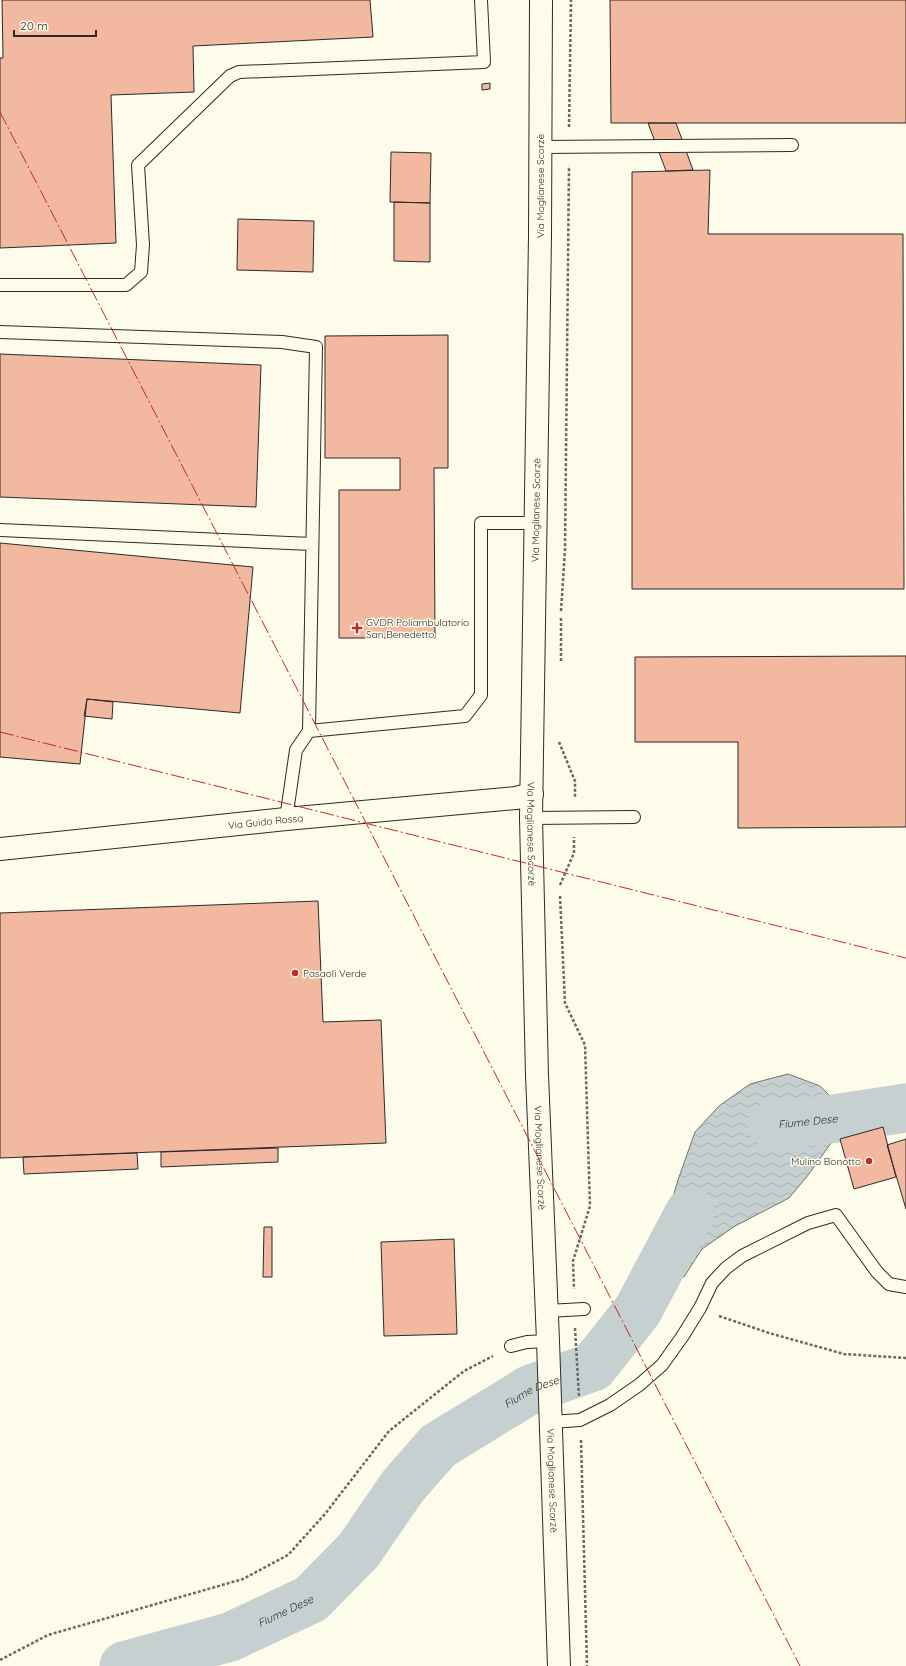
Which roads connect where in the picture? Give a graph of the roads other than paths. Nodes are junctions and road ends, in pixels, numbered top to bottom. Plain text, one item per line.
1 (480, 0) edge
2 (541, 0) edge
3 (792, 145) dead end
4 (540, 147) junction
5 (0, 286) edge
6 (0, 332) edge
7 (536, 523) junction
8 (0, 530) edge
9 (312, 544) junction
10 (309, 731) junction
11 (532, 794) junction
12 (634, 817) dead end
13 (531, 818) junction
14 (286, 819) junction
15 (0, 849) edge
16 (906, 1287) edge
17 (580, 1309) road end
18 (547, 1311) junction
19 (548, 1341) junction
20 (511, 1346) road end
21 (551, 1412) junction
22 (559, 1666) edge

1 - 5 lane
2 - 4 main road, Via Moglianese Scorzè
3 - 4 lane
4 - 7 main road, Via Moglianese Scorzè
6 - 9 lane
7 - 10 lane
7 - 11 main road, Via Moglianese Scorzè
8 - 9 lane
9 - 10 lane
10 - 14 lane
11 - 13 main road, Via Moglianese Scorzè
11 - 14 main road, Via Guido Rossa
12 - 13 lane
13 - 18 main road, Via Moglianese Scorzè
14 - 15 main road, Via Guido Rossa
16 - 21 lane
17 - 18 lane
18 - 19 main road, Via Moglianese Scorzè
19 - 20 lane
19 - 21 main road, Via Moglianese Scorzè
21 - 22 main road, Via Moglianese Scorzè

